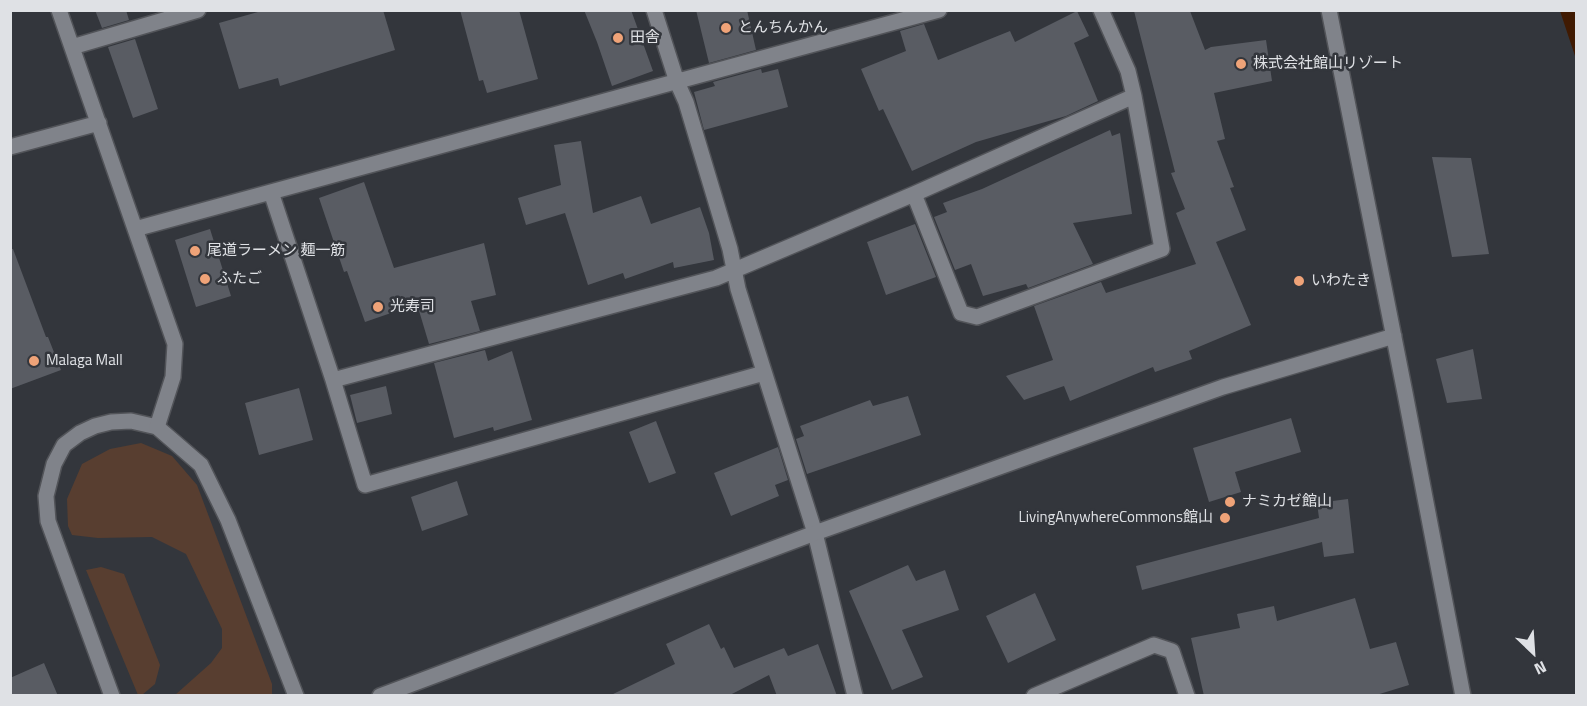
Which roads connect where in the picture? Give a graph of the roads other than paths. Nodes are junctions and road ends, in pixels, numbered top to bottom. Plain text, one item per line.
1 (59, 10) edge
2 (198, 10) edge
3 (654, 10) edge
4 (939, 10) edge
5 (1101, 10) edge
6 (1329, 10) edge
7 (72, 47) junction
8 (677, 82) junction
9 (1134, 96) junction
10 (99, 123) junction
11 (10, 147) edge
12 (271, 192) junction
13 (914, 194) junction
14 (135, 229) junction
15 (734, 271) junction
16 (1394, 336) junction
17 (764, 373) junction
18 (333, 380) junction
19 (157, 427) junction
20 (815, 533) junction
21 (112, 696) edge
22 (296, 696) edge
23 (380, 696) edge
24 (855, 696) edge
25 (1034, 696) edge
26 (1187, 696) edge
27 (1463, 696) edge

1 - 7 street
2 - 7 street
3 - 8 street
4 - 8 street
5 - 9 street
6 - 16 street
7 - 10 street
8 - 12 street
8 - 15 street
9 - 13 street
9 - 13 street
10 - 11 street
10 - 14 street
12 - 14 street
12 - 18 street
13 - 15 street
14 - 19 street
15 - 17 street
15 - 18 street
16 - 20 street
16 - 27 street
17 - 18 street
17 - 20 street
19 - 21 street
19 - 22 street
20 - 23 street
20 - 24 street
25 - 26 street

